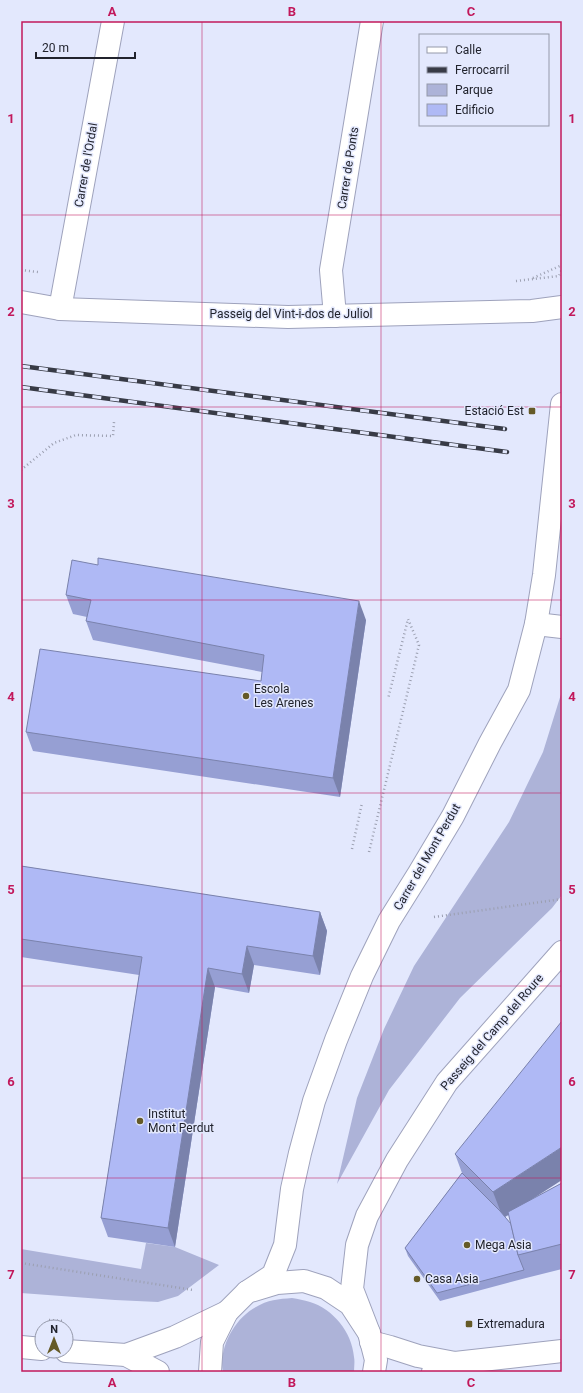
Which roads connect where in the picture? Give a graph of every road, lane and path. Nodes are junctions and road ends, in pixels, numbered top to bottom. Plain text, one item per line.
1 (113, 21) edge
2 (372, 21) edge
3 (562, 265) edge
4 (562, 269) edge
5 (21, 270) edge
6 (66, 276) junction
7 (530, 279) junction
8 (514, 281) dead end
9 (21, 302) edge
10 (562, 307) edge
11 (60, 309) junction
12 (335, 316) junction
13 (562, 404) edge
14 (114, 422) dead end
15 (21, 470) edge
16 (536, 624) junction
17 (562, 627) edge
18 (388, 699) dead end
19 (362, 803) dead end
20 (352, 849) dead end
21 (369, 852) dead end
22 (562, 899) edge
23 (434, 917) dead end
24 (562, 952) edge
25 (21, 1263) edge
26 (193, 1290) dead end
27 (247, 1292) junction
28 (227, 1312) junction
29 (370, 1338) junction
30 (21, 1348) edge
31 (34, 1349) edge
32 (562, 1351) edge
33 (74, 1352) edge
34 (126, 1356) junction
35 (455, 1363) junction
36 (158, 1372) edge
37 (210, 1372) edge
38 (374, 1372) edge
39 (433, 1372) edge

1 - 6 street, Carrer de l'Ordal
2 - 12 street, Carrer de Ponts
3 - 7 path
4 - 7 path
5 - 6 path
6 - 11 street, Carrer de l'Ordal
7 - 8 path
9 - 11 street, Passeig del Vint-i-dos de Juliol
10 - 12 street, Passeig del Vint-i-dos de Juliol
11 - 12 street, Passeig del Vint-i-dos de Juliol
13 - 16 street, Carrer del Mont Perdut
14 - 15 path
16 - 17 street
16 - 27 street, Carrer del Mont Perdut
18 - 21 path
19 - 20 path
22 - 23 path
24 - 29 street, Passeig del Camp del Roure
25 - 26 path
27 - 28 street, Carrer del Mont Perdut
27 - 29 street
28 - 34 street
28 - 37 street
29 - 35 street
29 - 38 street
30 - 31 street
32 - 35 street
33 - 34 street
34 - 36 street
35 - 39 street

